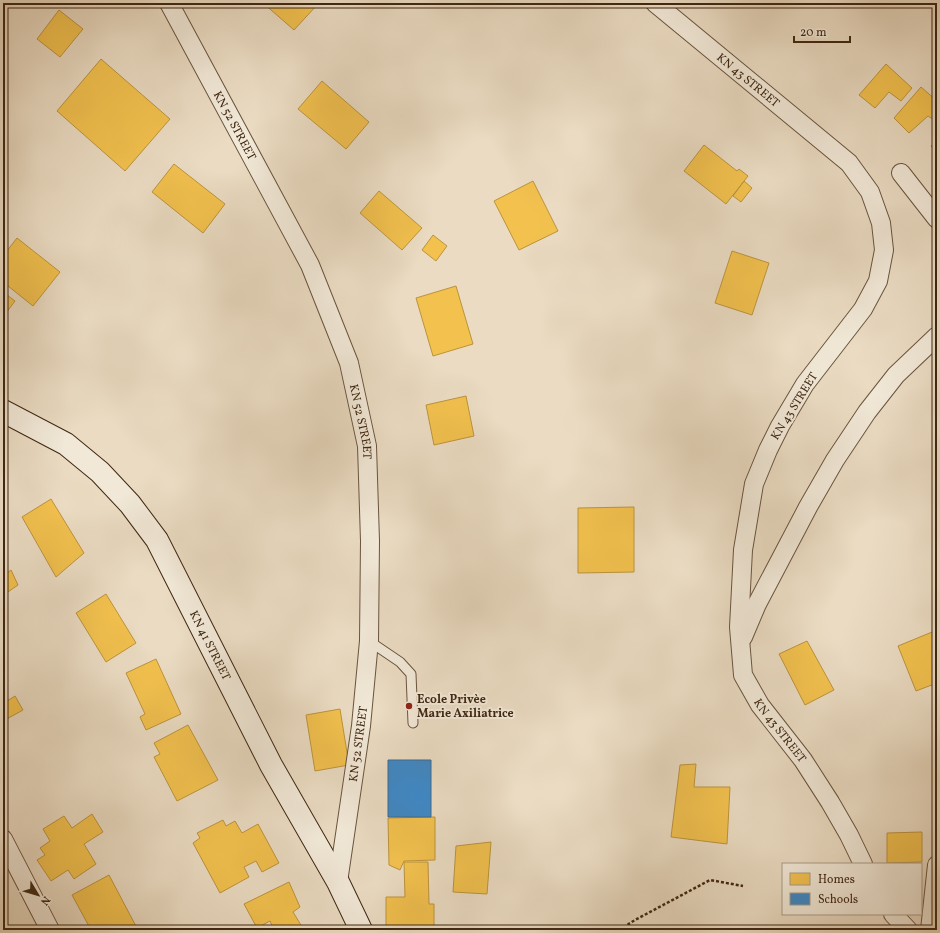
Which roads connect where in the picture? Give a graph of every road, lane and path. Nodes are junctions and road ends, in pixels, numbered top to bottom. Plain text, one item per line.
1 (169, 3) edge
2 (655, 3) edge
3 (901, 173) dead end
4 (937, 218) edge
5 (937, 336) edge
6 (3, 411) edge
7 (369, 641) junction
8 (736, 649) junction
9 (413, 723) dead end
10 (3, 839) edge
11 (863, 863) edge
12 (937, 865) edge
13 (338, 882) junction
14 (743, 886) dead end
15 (894, 915) edge
16 (50, 930) edge
17 (361, 930) edge
18 (619, 930) edge
19 (908, 930) edge
20 (930, 930) edge

1 - 7 street, KN 52 STREET
2 - 8 street, KN 43 STREET
3 - 4 street
5 - 8 street
6 - 13 main road, KN 41 STREET
7 - 9 lane
7 - 13 street, KN 52 STREET
8 - 11 street, KN 43 STREET
10 - 16 street
12 - 20 street
13 - 17 main road, KN 41 STREET
14 - 18 path
15 - 19 street

